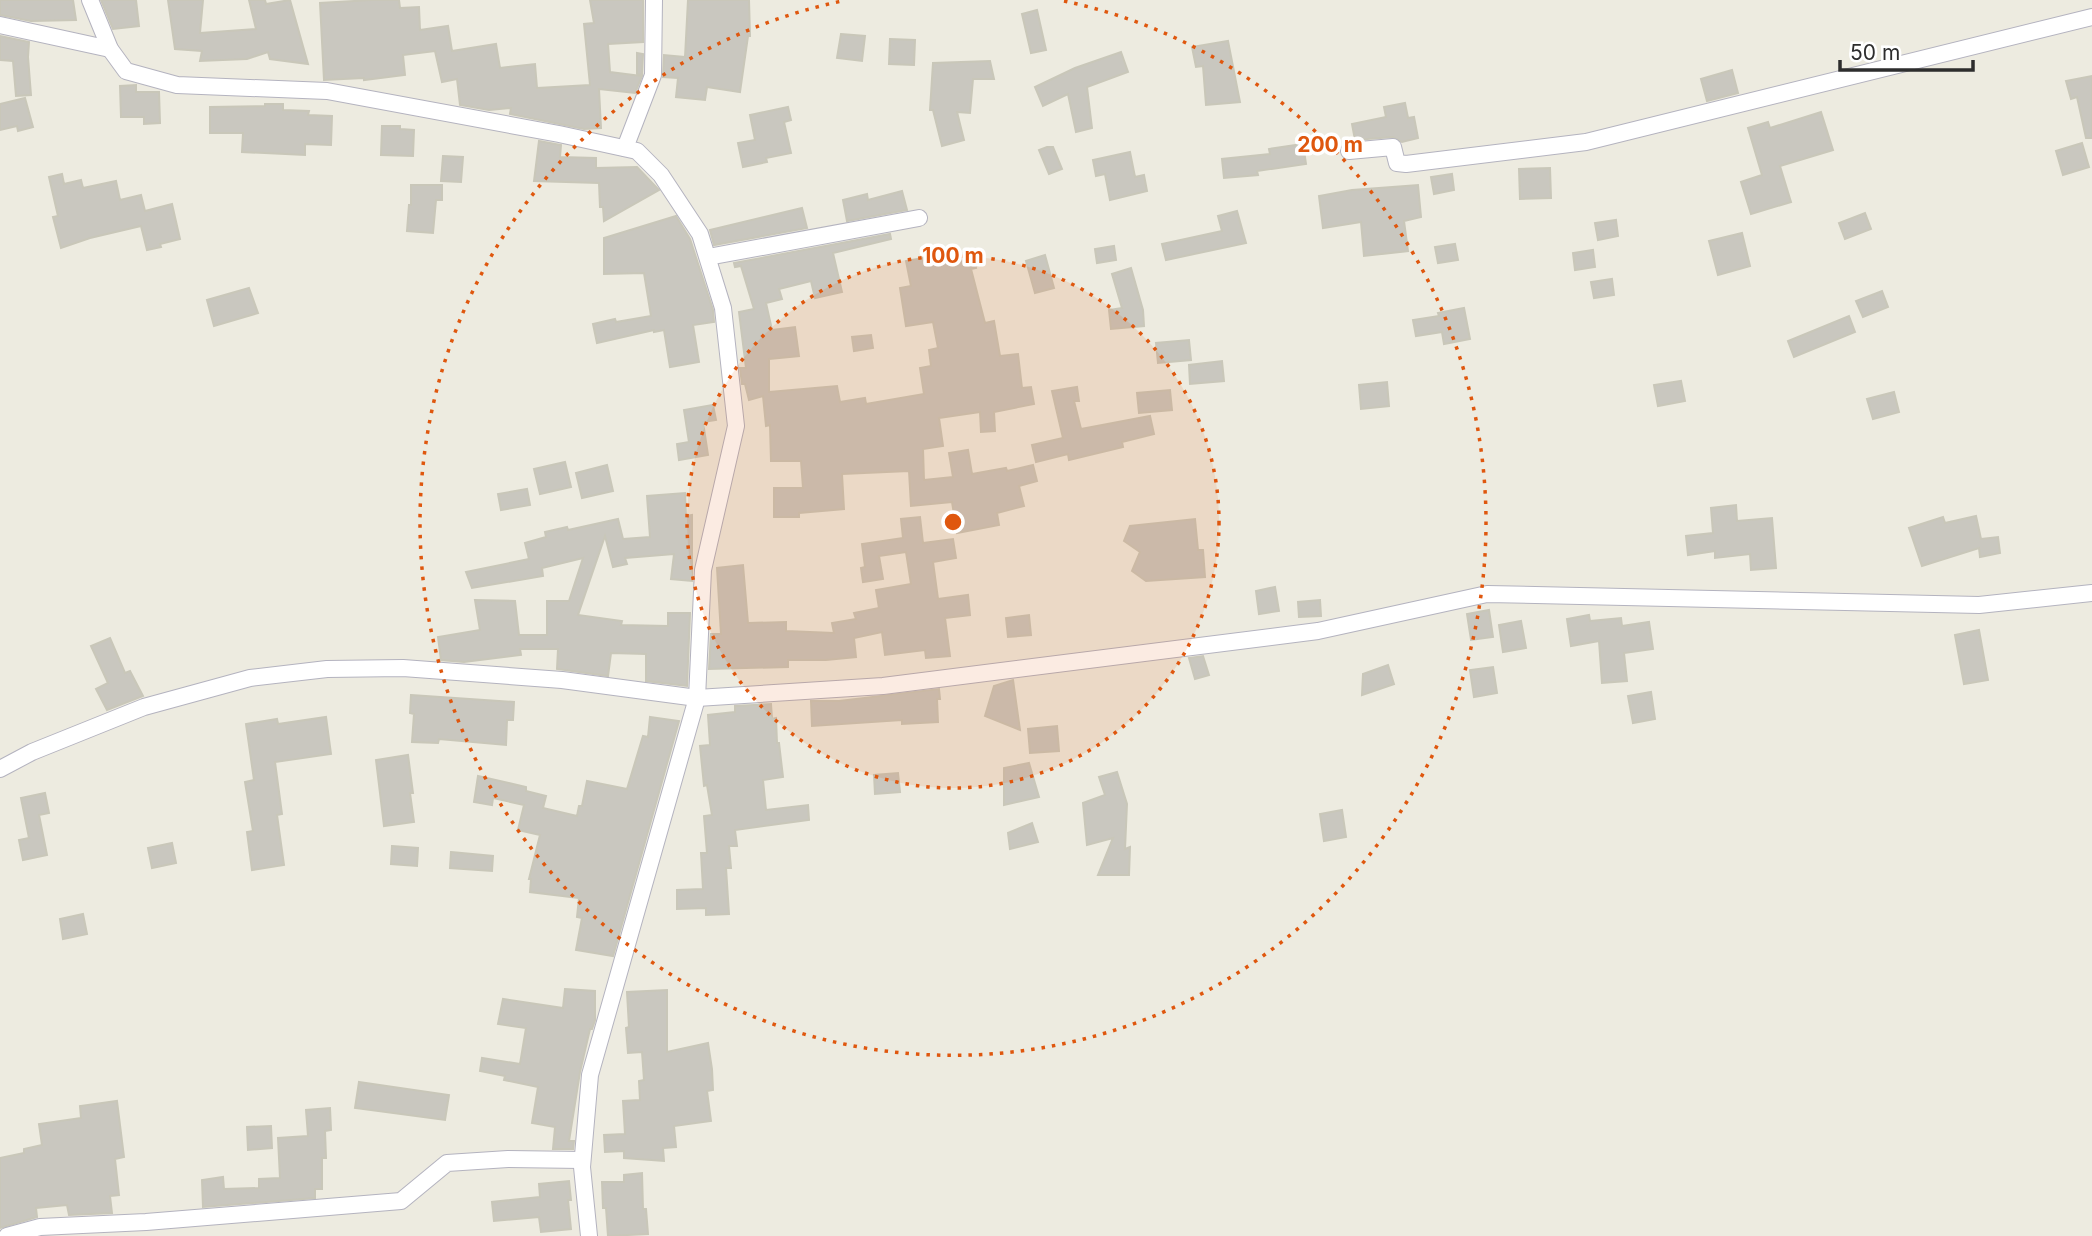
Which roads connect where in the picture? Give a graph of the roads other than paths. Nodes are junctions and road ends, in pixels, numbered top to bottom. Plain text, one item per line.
1 (90, 0) edge
2 (654, 0) edge
3 (2092, 17) edge
4 (0, 25) edge
5 (110, 49) junction
6 (625, 148) junction
7 (1349, 151) dead end
8 (919, 218) dead end
9 (708, 257) junction
10 (2092, 593) edge
11 (697, 698) junction
12 (0, 769) edge
13 (582, 1160) junction
14 (7, 1236) edge
15 (589, 1236) edge

1 - 5 street
2 - 6 street
3 - 7 street
4 - 5 street
5 - 6 street
6 - 9 street
8 - 9 street
9 - 11 street
10 - 11 street
11 - 12 street
11 - 13 street
13 - 14 street
13 - 15 street

